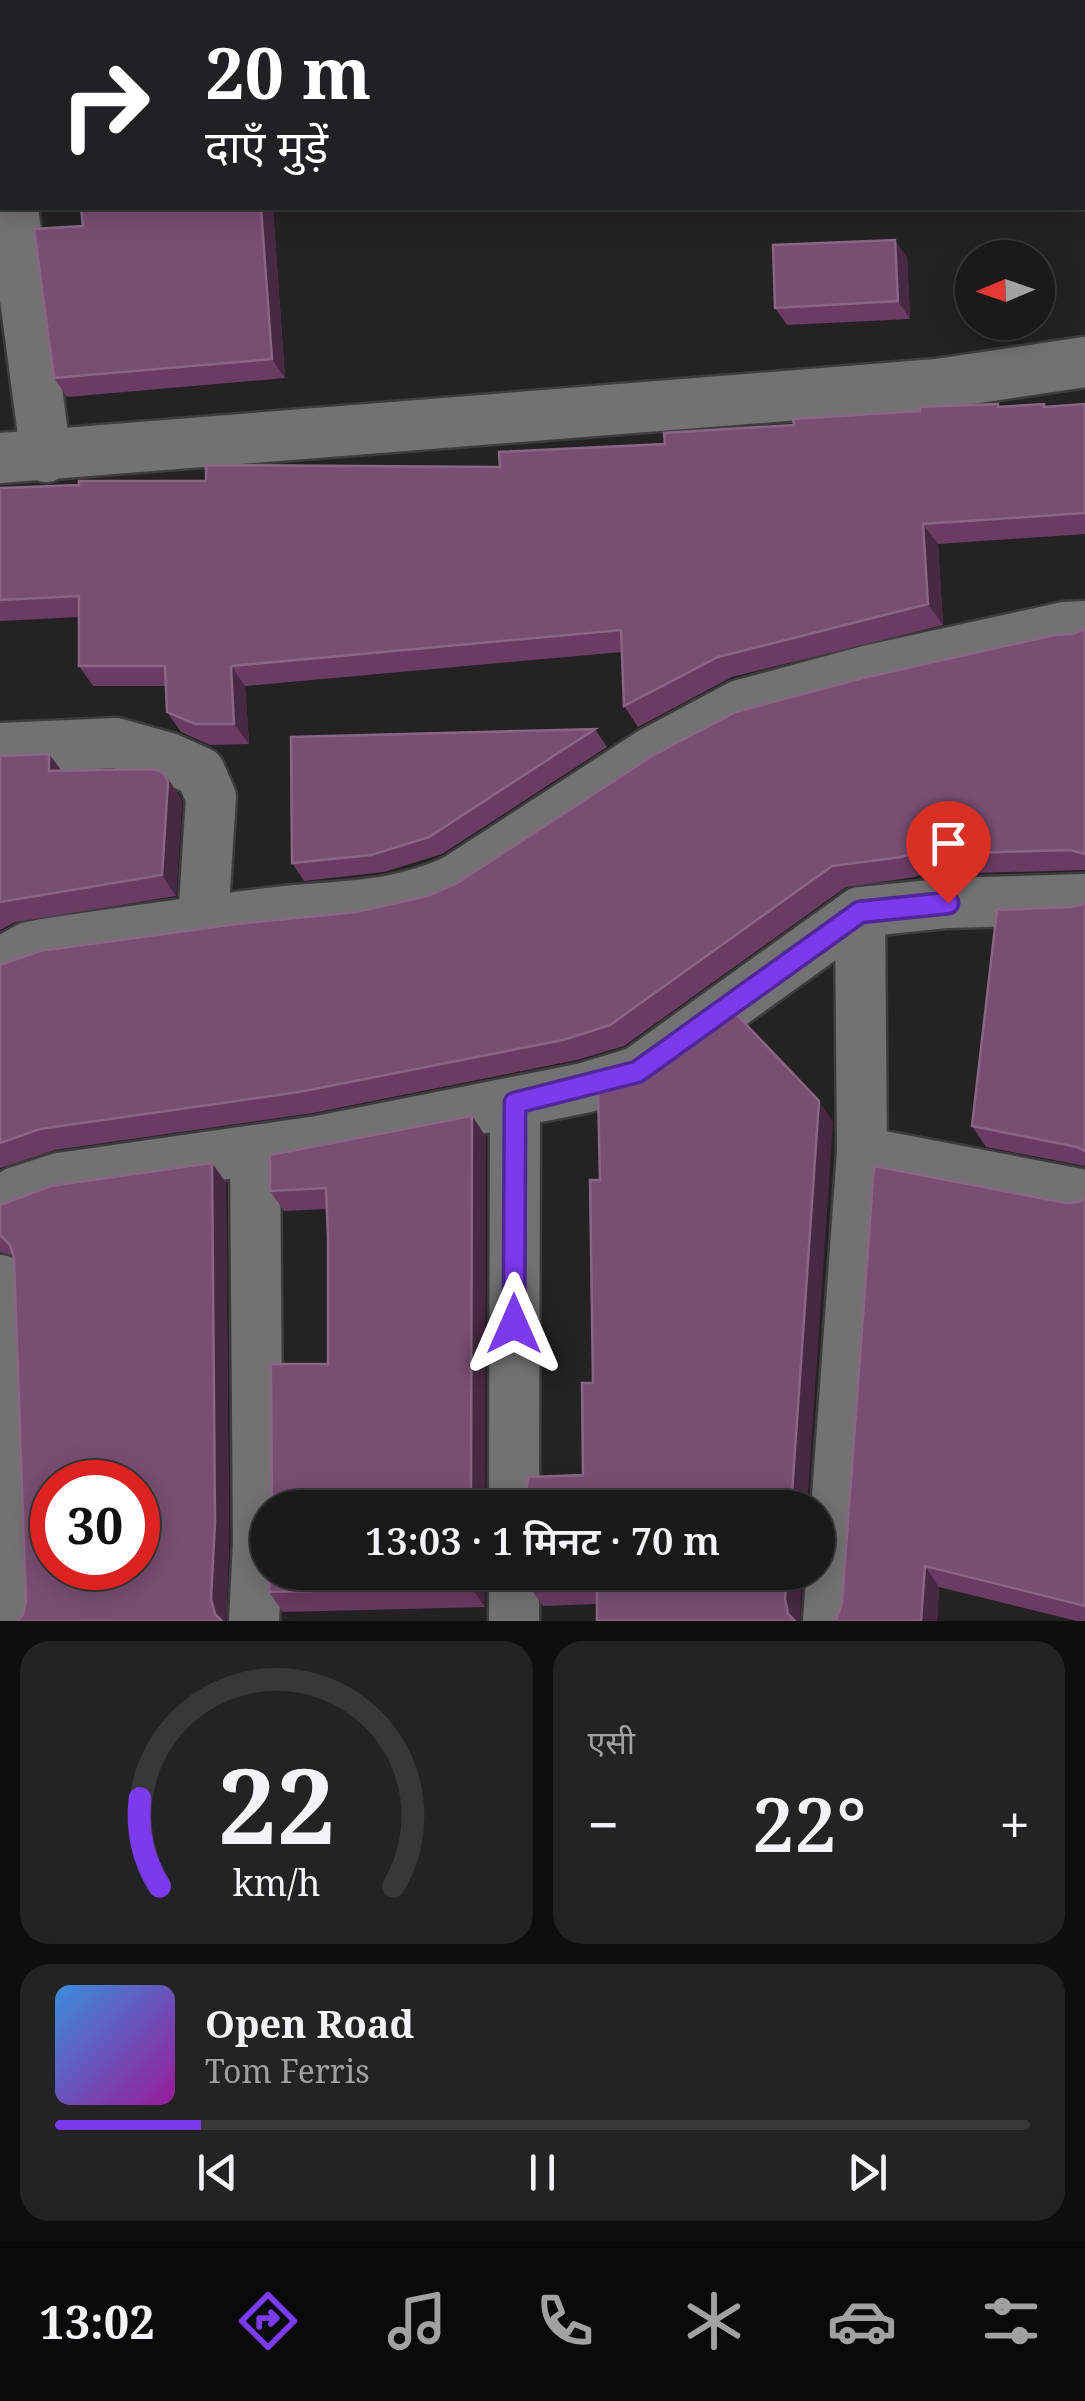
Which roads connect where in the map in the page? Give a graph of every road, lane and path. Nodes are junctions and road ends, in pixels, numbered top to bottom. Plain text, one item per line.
1 (13, 210) edge
2 (1085, 362) edge
3 (23, 457) edge
4 (1085, 626) edge
5 (0, 748) edge
6 (1085, 900) edge
7 (860, 912) junction
8 (203, 921) junction
9 (0, 962) edge
10 (515, 1103) junction
11 (255, 1152) junction
12 (862, 1152) junction
13 (1085, 1195) edge
14 (0, 1202) edge
15 (0, 1280) edge
16 (514, 1490) edge
17 (514, 1590) edge
18 (12, 1621) edge
19 (254, 1621) edge
20 (514, 1621) edge
21 (828, 1621) edge

1 - 3 street
2 - 3 street
4 - 8 street
5 - 8 street
6 - 7 street
7 - 10 street
7 - 12 street
8 - 9 street
10 - 11 street
10 - 16 street
11 - 14 street
11 - 19 street
12 - 13 street
12 - 21 street
15 - 18 street
17 - 20 street

